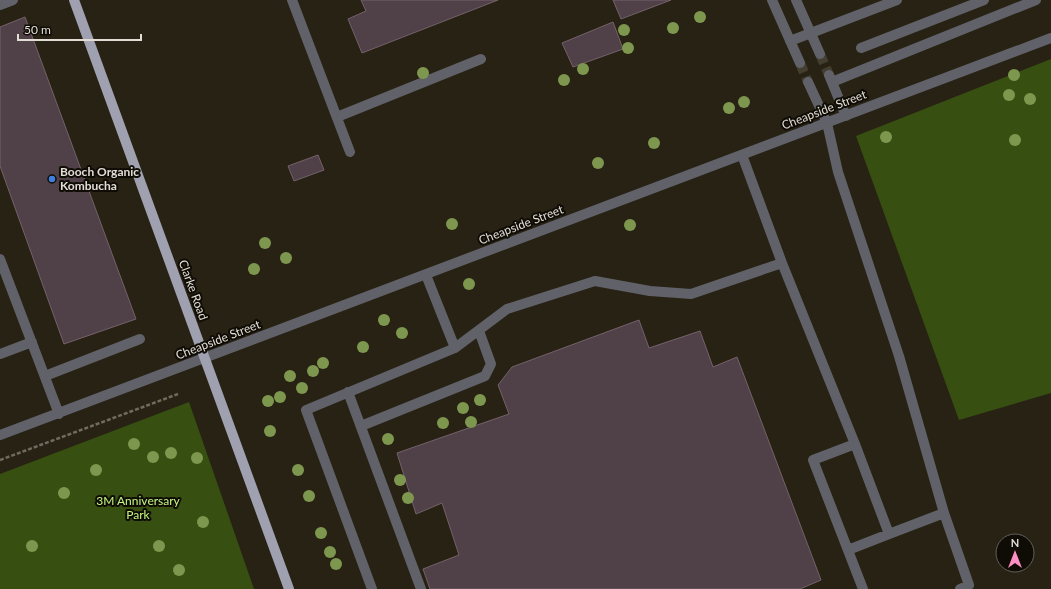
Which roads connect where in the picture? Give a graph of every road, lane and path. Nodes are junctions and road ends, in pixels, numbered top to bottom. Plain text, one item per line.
1 (12, 0) edge
2 (74, 0) edge
3 (292, 0) edge
4 (772, 0) edge
5 (796, 0) edge
6 (898, 0) edge
7 (984, 0) edge
8 (1036, 0) edge
9 (0, 5) edge
10 (811, 33) junction
11 (1051, 38) edge
12 (790, 41) junction
13 (861, 48) dead end
14 (820, 54) tunnel mouth
15 (481, 59) dead end
16 (800, 63) tunnel mouth
17 (808, 82) tunnel mouth
18 (846, 116) junction
19 (337, 117) junction
20 (827, 123) junction
21 (350, 152) dead end
22 (742, 155) junction
23 (0, 259) edge
24 (782, 262) junction
25 (426, 275) junction
26 (479, 331) junction
27 (140, 339) dead end
28 (32, 342) junction
29 (456, 348) junction
30 (0, 354) edge
31 (205, 360) junction
32 (45, 376) junction
33 (348, 392) junction
34 (178, 394) dead end
35 (59, 414) junction
36 (361, 426) junction
37 (0, 435) edge
38 (855, 444) junction
39 (0, 460) edge
40 (944, 513) junction
41 (889, 534) junction
42 (848, 550) junction
43 (289, 589) edge
44 (372, 589) edge
45 (421, 589) edge
46 (863, 589) edge
47 (960, 589) edge

1 - 9 street
2 - 31 main road, Clarke Road
3 - 19 street
4 - 12 street
5 - 10 street
6 - 10 street
7 - 13 street
8 - 18 street
10 - 12 street
10 - 14 street
11 - 18 street, Cheapside Street
12 - 16 street
15 - 19 street
17 - 20 street
18 - 20 street, Cheapside Street
19 - 21 street
20 - 22 street, Cheapside Street
20 - 40 street
22 - 24 street
22 - 25 street, Cheapside Street
23 - 28 street
24 - 26 street
24 - 38 street
25 - 29 street
25 - 31 street, Cheapside Street
26 - 29 street
26 - 36 street
27 - 32 street
28 - 30 street
28 - 32 street
29 - 33 street
31 - 35 street, Cheapside Street
31 - 43 main road, Clarke Road
32 - 35 street
33 - 36 street
33 - 44 street
34 - 39 path
35 - 37 street, Cheapside Street
36 - 45 street
38 - 41 street
38 - 42 street
40 - 41 street
40 - 47 street
41 - 42 street
42 - 46 street

